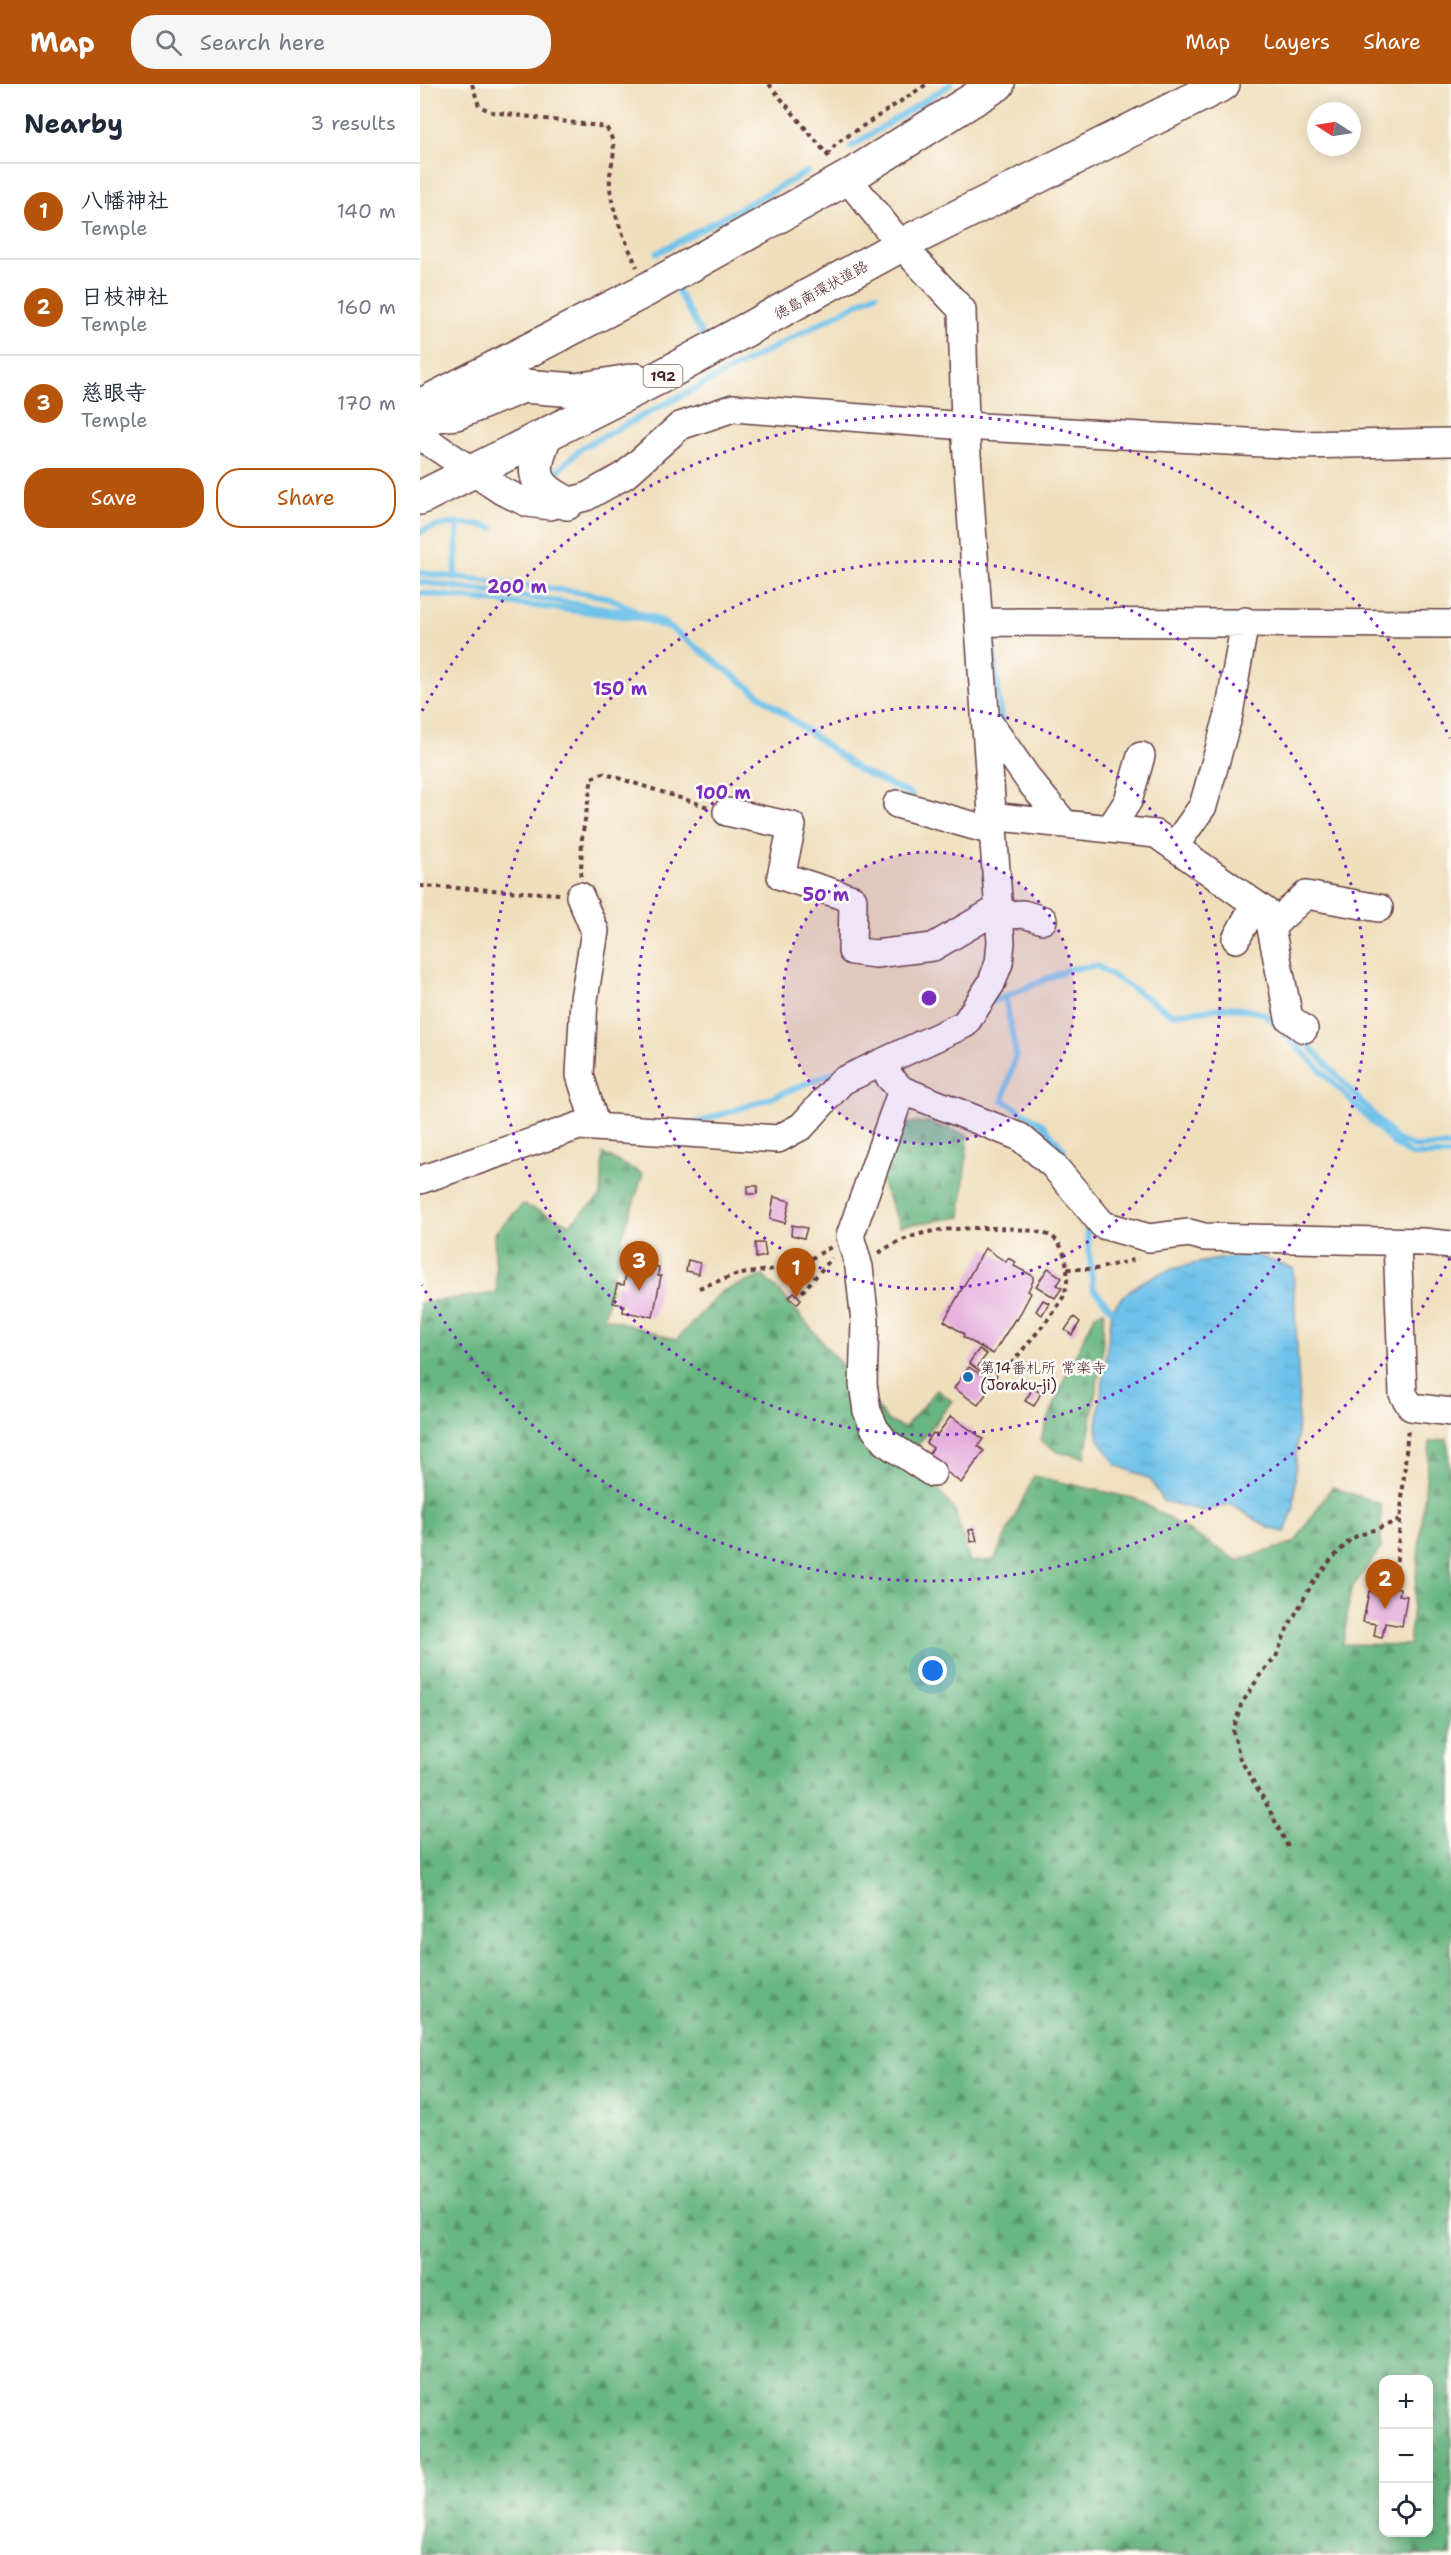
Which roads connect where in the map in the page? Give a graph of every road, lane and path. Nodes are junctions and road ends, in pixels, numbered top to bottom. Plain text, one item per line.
1 (471, 84) edge
2 (769, 84) edge
3 (927, 84) edge
4 (998, 84) edge
5 (1223, 84) edge
6 (837, 167) junction
7 (902, 245) junction
8 (646, 290) junction
9 (662, 376) junction
10 (420, 406) edge
11 (420, 417) edge
12 (965, 426) junction
13 (420, 436) edge
14 (545, 436) junction
15 (1451, 442) edge
16 (472, 471) junction
17 (420, 476) edge
18 (420, 498) edge
19 (567, 503) junction
20 (1245, 621) junction
21 (980, 622) junction
22 (1451, 624) edge
23 (987, 720) junction
24 (1141, 756) dead end
25 (897, 804) dead end
26 (727, 812) joint
27 (992, 823) junction
28 (1065, 824) junction
29 (1110, 829) junction
30 (1174, 847) junction
31 (420, 886) edge
32 (580, 896) junction
33 (1255, 904) junction
34 (1379, 908) dead end
35 (998, 912) junction
36 (1043, 920) dead end
37 (1271, 927) junction
38 (1236, 939) dead end
39 (1304, 1029) dead end
40 (884, 1062) junction
41 (902, 1090) junction
42 (596, 1127) junction
43 (420, 1180) edge
44 (850, 1236) junction
45 (1397, 1242) junction
46 (1451, 1245) edge
47 (859, 1267) junction
48 (1067, 1269) junction
49 (1095, 1269) dead end
50 (818, 1275) dead end
51 (699, 1288) dead end
52 (802, 1292) dead end
53 (1008, 1368) dead end
54 (1412, 1407) junction
55 (1451, 1412) edge
56 (932, 1473) dead end
57 (1400, 1520) junction
58 (1396, 1570) dead end
59 (1288, 1847) dead end

1 - 8 path
2 - 6 path
3 - 6 path
4 - 6 highway
5 - 7 highway, 徳島南環状道路 / 192
6 - 7 street
6 - 8 highway
7 - 9 highway, 徳島南環状道路 / 192
7 - 12 street
8 - 10 highway
9 - 11 highway
9 - 14 highway, 徳島南環状道路 / 192
12 - 15 street
12 - 19 street
12 - 21 street
13 - 16 street
14 - 16 highway, 徳島南環状道路 / 192
14 - 19 highway
16 - 17 highway
16 - 18 highway, 徳島南環状道路 / 192
16 - 19 street
20 - 21 street
20 - 22 street
20 - 30 street
21 - 23 street
23 - 27 street
23 - 28 street
24 - 29 street
25 - 27 street
26 - 32 path
26 - 35 street
27 - 28 street
27 - 35 street
28 - 29 street
29 - 30 street
30 - 33 street
31 - 32 path
32 - 42 street
33 - 37 street
33 - 38 street
34 - 37 street
35 - 36 street
35 - 40 street
37 - 39 street
40 - 41 street
40 - 42 street
41 - 44 street
41 - 45 street
42 - 43 street
44 - 47 street
44 - 51 path
45 - 46 street
45 - 54 street
47 - 48 path
47 - 56 street
48 - 49 path
48 - 53 path
50 - 52 path
54 - 55 street
54 - 57 path
57 - 58 path
57 - 59 path

